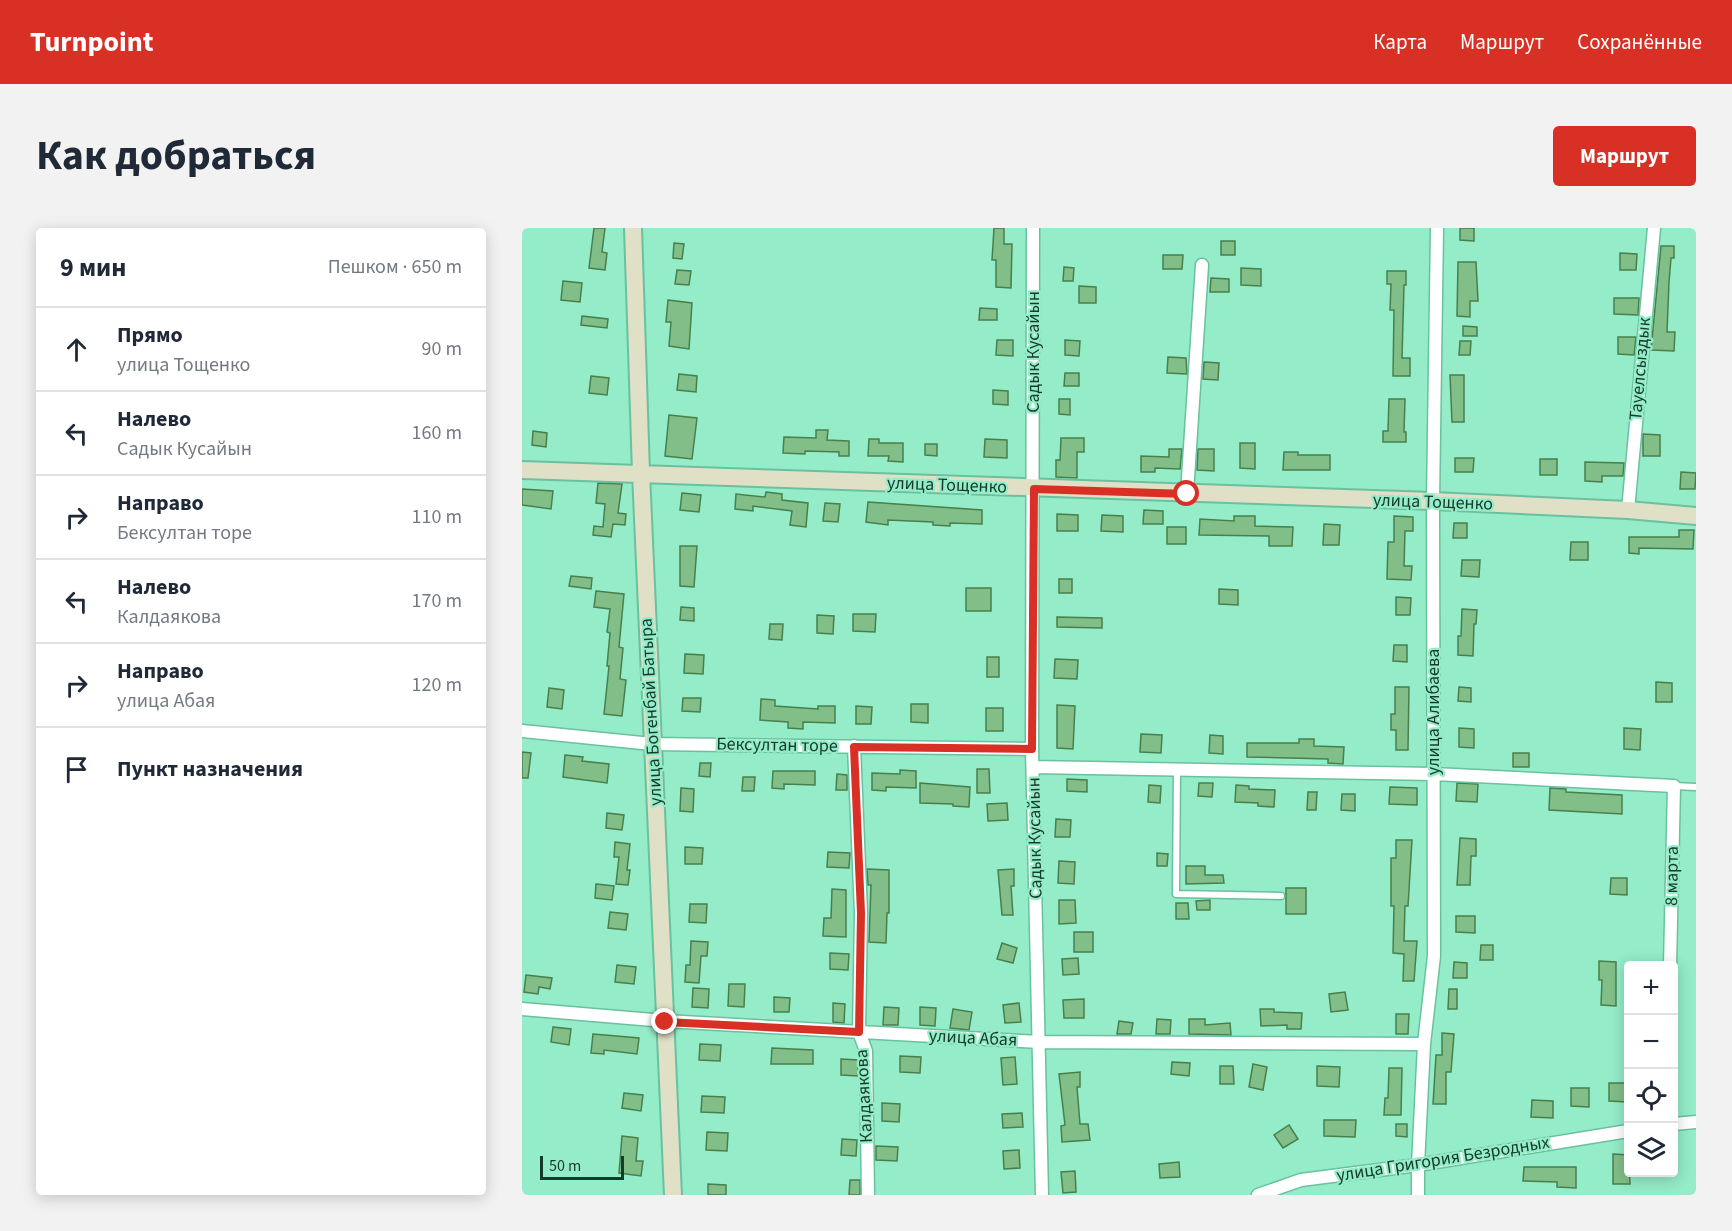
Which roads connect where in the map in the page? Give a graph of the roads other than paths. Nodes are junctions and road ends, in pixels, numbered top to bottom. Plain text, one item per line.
1 (633, 228) edge
2 (1033, 228) edge
3 (1437, 228) edge
4 (1654, 228) edge
5 (1202, 265) dead end
6 (522, 470) edge
7 (640, 474) junction
8 (1034, 489) junction
9 (1187, 494) junction
10 (1433, 501) junction
11 (1628, 510) junction
12 (1696, 516) edge
13 (522, 731) edge
14 (652, 744) junction
15 (854, 747) junction
16 (1032, 749) junction
17 (1033, 767) junction
18 (1177, 770) junction
19 (1434, 774) junction
20 (1674, 786) junction
21 (1696, 787) edge
22 (1281, 896) dead end
23 (1670, 961) edge
24 (522, 1009) edge
25 (665, 1022) junction
26 (859, 1032) junction
27 (1040, 1042) junction
28 (1424, 1044) junction
29 (1696, 1122) edge
30 (1678, 1124) edge
31 (1624, 1132) edge
32 (1418, 1165) junction
33 (673, 1195) edge
34 (868, 1195) edge
35 (1042, 1195) edge
36 (1258, 1195) edge
37 (1418, 1195) edge

1 - 7 street, улица Богенбай Батыра
2 - 8 street, Садык Кусайын
3 - 10 street, улица Алибаева
4 - 11 street, Тауелсыздык
5 - 9 street
6 - 7 street, улица Тощенко
7 - 8 street, улица Тощенко
7 - 14 street, улица Богенбай Батыра
8 - 9 street, улица Тощенко
8 - 16 street, Садык Кусайын
9 - 10 street, улица Тощенко
10 - 11 street, улица Тощенко
10 - 19 street, улица Алибаева
11 - 12 street, улица Тощенко
13 - 14 street, Бексултан торе
14 - 15 street, Бексултан торе
14 - 25 street, улица Богенбай Батыра
15 - 16 street, Бексултан торе
15 - 26 street, Калдаякова
16 - 17 street, Садык Кусайын
17 - 18 street
17 - 27 street, Садык Кусайын
18 - 19 street
18 - 22 lane
19 - 20 street
19 - 28 street, улица Алибаева
20 - 21 lane
20 - 23 street, 8 марта
24 - 25 street, улица Абая
25 - 26 street, улица Абая
25 - 33 street, улица Богенбай Батыра
26 - 27 street, улица Абая
26 - 34 street, Калдаякова
27 - 28 street, улица Абая
27 - 35 street, Садык Кусайын
28 - 32 street, улица Алибаева
29 - 30 street
31 - 32 street, улица Григория Безродных
32 - 36 street, улица Григория Безродных
32 - 37 street, улица Алибаева

